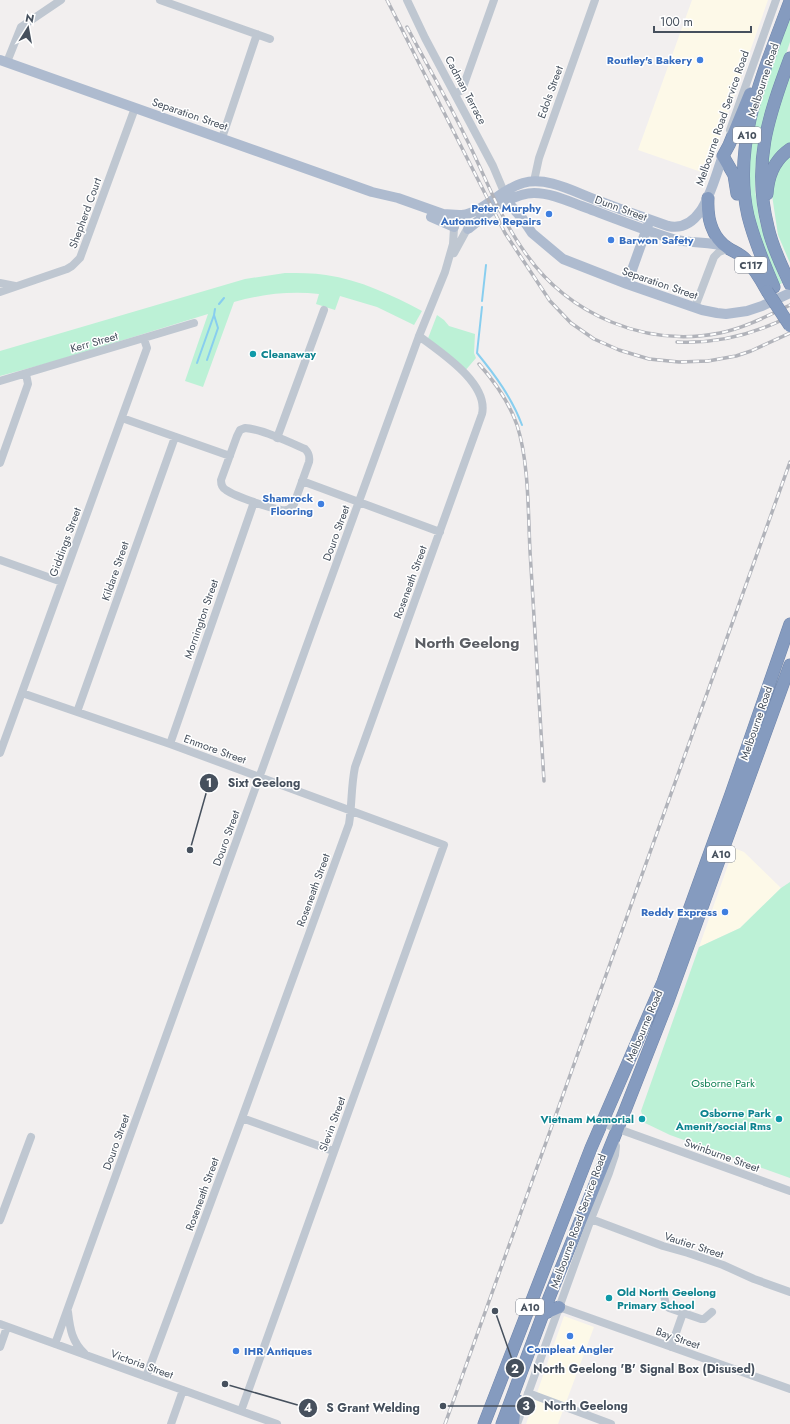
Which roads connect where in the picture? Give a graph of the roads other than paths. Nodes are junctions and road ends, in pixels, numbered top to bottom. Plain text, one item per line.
1 (61, 0) edge
2 (160, 0) edge
3 (406, 0) edge
4 (494, 0) edge
5 (596, 0) edge
6 (776, 0) edge
7 (790, 1) edge
8 (257, 34) junction
9 (270, 39) dead end
10 (769, 58) junction
11 (790, 58) edge
12 (3, 61) edge
13 (455, 94) junction
14 (135, 108) junction
15 (222, 138) junction
16 (790, 149) edge
17 (723, 156) junction
18 (534, 181) junction
19 (372, 192) junction
20 (504, 192) junction
21 (534, 193) junction
22 (708, 198) junction
23 (509, 201) junction
24 (461, 215) junction
25 (650, 219) junction
26 (454, 228) junction
27 (768, 228) junction
28 (467, 230) junction
29 (646, 230) junction
30 (728, 248) junction
31 (445, 272) junction
32 (768, 272) junction
33 (789, 282) edge
34 (0, 283) edge
35 (627, 284) junction
36 (16, 286) junction
37 (771, 289) junction
38 (0, 292) edge
39 (790, 294) edge
40 (695, 307) junction
41 (324, 310) dead end
42 (790, 321) edge
43 (194, 323) dead end
44 (790, 326) edge
45 (419, 336) junction
46 (144, 339) junction
47 (26, 374) junction
48 (0, 381) edge
49 (122, 418) junction
50 (174, 437) junction
51 (277, 438) junction
52 (230, 456) junction
53 (0, 463) edge
54 (302, 481) junction
55 (254, 502) junction
56 (359, 502) junction
57 (440, 532) junction
58 (0, 560) edge
59 (62, 582) junction
60 (790, 614) edge
61 (788, 629) edge
62 (778, 657) junction
63 (790, 661) edge
64 (790, 665) edge
65 (22, 693) junction
66 (77, 712) junction
67 (170, 744) junction
68 (0, 753) edge
69 (260, 778) junction
70 (351, 812) junction
71 (444, 845) joint
72 (242, 1118) junction
73 (602, 1123) junction
74 (616, 1134) junction
75 (31, 1137) dead end
76 (334, 1151) junction
77 (790, 1191) edge
78 (591, 1219) junction
79 (0, 1220) edge
80 (790, 1292) edge
81 (664, 1296) dead end
82 (549, 1298) junction
83 (559, 1307) junction
84 (68, 1310) junction
85 (712, 1312) dead end
86 (683, 1313) junction
87 (543, 1314) junction
88 (4, 1326) edge
89 (538, 1327) junction
90 (55, 1344) junction
91 (0, 1347) edge
92 (671, 1347) junction
93 (512, 1354) junction
94 (86, 1355) junction
95 (146, 1377) junction
96 (790, 1389) edge
97 (183, 1390) junction
98 (528, 1393) junction
99 (241, 1411) junction
100 (171, 1424) edge
101 (277, 1424) edge
102 (484, 1424) edge
103 (502, 1424) edge
104 (513, 1424) edge
105 (517, 1424) edge
106 (610, 1424) edge

1 - 12 street
2 - 8 street
3 - 13 street, Cadman Terrace
4 - 13 street
5 - 18 street, Edols Street
6 - 17 street, Melbourne Road Service Road
7 - 10 highway, Melbourne Road / A10
8 - 9 street
8 - 15 street
10 - 17 highway
10 - 32 highway, Melbourne Road / A10
11 - 27 highway, Melbourne Road / A10
12 - 14 main road, Separation Street
13 - 20 street, Cadman Terrace
14 - 15 main road, Separation Street
14 - 36 street, Shepherd Court
15 - 19 main road, Separation Street
16 - 27 highway
17 - 22 main road, Melbourne Road Service Road
17 - 32 highway
18 - 20 main road, Dunn Street
18 - 21 main road, Edols Street
18 - 25 main road, Dunn Street
19 - 24 main road, Separation Street
19 - 26 main road, Separation Street
20 - 23 main road
20 - 24 main road, Separation Street
21 - 23 main road, Dunn Street / C117
21 - 29 main road, Dunn Street / C117
22 - 25 main road, Dunn Street
22 - 30 highway
23 - 28 main road, C117
23 - 35 main road, Separation Street
24 - 26 main road
24 - 28 main road
25 - 29 main road
26 - 28 main road
26 - 31 street, Douro Street
27 - 33 highway, Melbourne Road / A10
28 - 31 street, Douro Street
29 - 30 main road, Dunn Street / C117
29 - 35 main road
30 - 37 highway, C117
30 - 40 street
31 - 45 street, Douro Street
32 - 37 highway, Melbourne Road / A10
34 - 36 street, Shepherd Court
35 - 40 main road, Separation Street
36 - 38 street, Shepherd Court
37 - 42 highway, Melbourne Road / A10
37 - 44 highway, C117, bridge
39 - 40 main road, Separation Street
41 - 51 street
43 - 46 street, Kerr Street
45 - 56 street, Douro Street
45 - 57 street, Roseneath Street
46 - 47 street, Kerr Street
46 - 49 street, Giddings Street
47 - 48 street, Kerr Street
47 - 53 street
49 - 50 street
49 - 59 street, Giddings Street
50 - 52 street
50 - 66 street, Kildare Street
51 - 52 street
51 - 54 street
52 - 55 street
54 - 55 street
54 - 56 street
55 - 67 street, Mornington Street
56 - 57 street
56 - 69 street, Douro Street
57 - 70 street, Roseneath Street
58 - 59 street
59 - 65 street, Giddings Street
60 - 61 highway, Melbourne Road
61 - 62 highway, Melbourne Road / A10
62 - 63 highway
62 - 73 highway, Melbourne Road / A10
64 - 74 highway, Melbourne Road / A10
65 - 66 street, Enmore Street
65 - 68 street, Giddings Street
66 - 67 street, Enmore Street
67 - 69 street, Enmore Street
69 - 70 street, Enmore Street
69 - 84 street, Douro Street
70 - 71 street, Enmore Street
70 - 72 street, Roseneath Street
71 - 76 street, Slevin Street
72 - 76 street
72 - 95 street, Roseneath Street
73 - 74 street, Swinburne Street
73 - 93 highway, Melbourne Road / A10
74 - 77 street, Swinburne Street
74 - 78 street, Melbourne Road Service Road
74 - 82 highway, Melbourne Road / A10
75 - 79 street
76 - 99 street, Slevin Street
78 - 80 street, Vautier Street
78 - 83 street, Melbourne Road Service Road
81 - 86 street
82 - 87 highway, Melbourne Road / A10
82 - 93 highway
83 - 87 highway
83 - 92 street, Bay Street
83 - 98 street, Melbourne Road Service Road
84 - 90 street, Douro Street
84 - 94 street
85 - 86 street
86 - 92 street
87 - 89 highway, Melbourne Road / A10
88 - 90 street, Victoria Street
88 - 91 street
89 - 103 highway, Melbourne Road / A10
89 - 104 highway
90 - 94 street, Victoria Street
92 - 96 street, Bay Street
93 - 102 highway, Melbourne Road / A10
94 - 95 street, Victoria Street
95 - 97 street, Victoria Street
97 - 99 street, Victoria Street
97 - 100 street
98 - 105 street, Melbourne Road Service Road
98 - 106 street
99 - 101 street, Victoria Street

